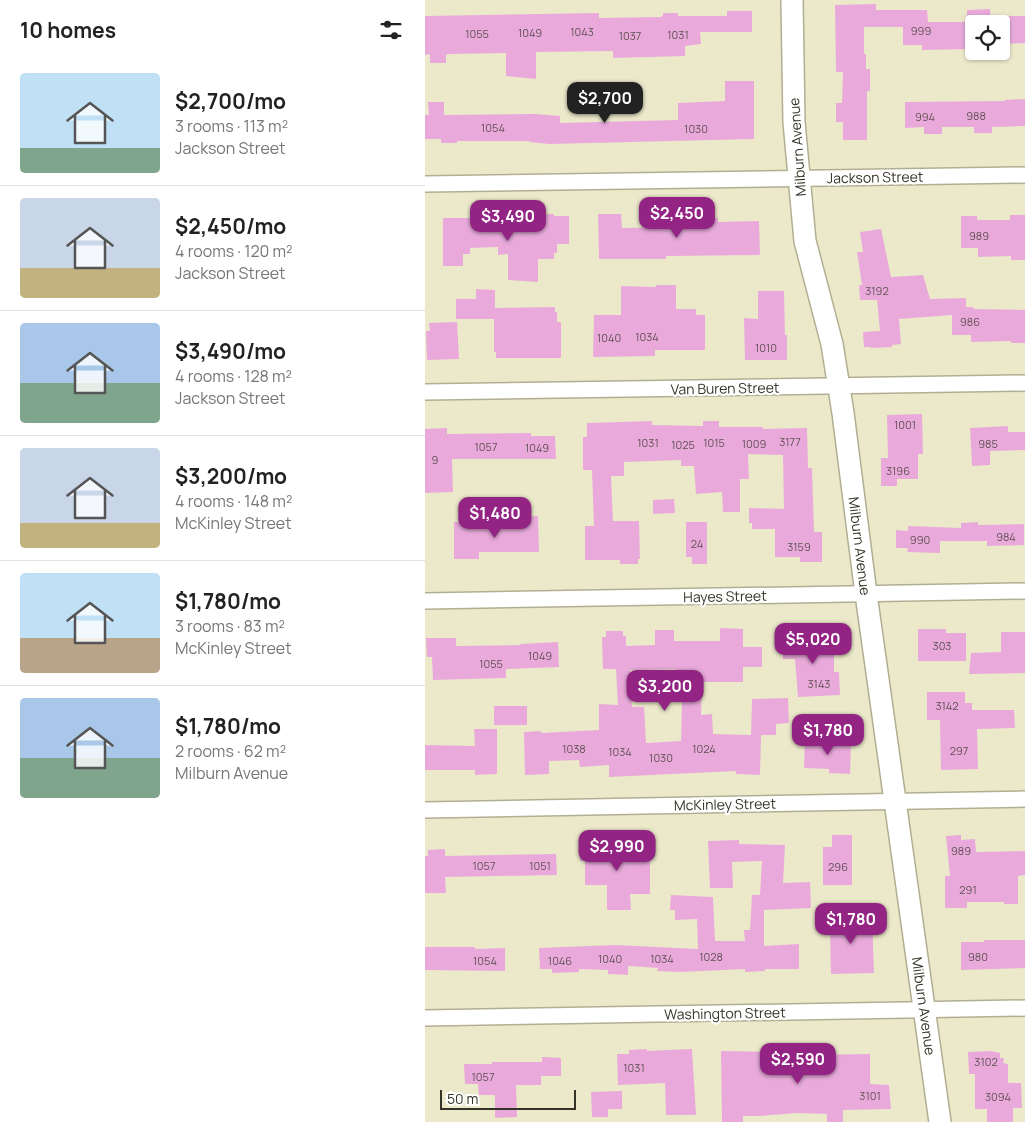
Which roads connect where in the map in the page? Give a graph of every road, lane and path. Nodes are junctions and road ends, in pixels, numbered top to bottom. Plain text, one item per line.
1 (792, 0) edge
2 (1025, 175) edge
3 (799, 178) junction
4 (425, 184) edge
5 (1025, 383) edge
6 (837, 386) junction
7 (425, 392) edge
8 (1025, 592) edge
9 (866, 594) junction
10 (425, 601) edge
11 (1025, 799) edge
12 (894, 801) junction
13 (425, 810) edge
14 (1025, 1008) edge
15 (924, 1010) junction
16 (425, 1018) edge
17 (940, 1122) edge

1 - 3 main road, Milburn Avenue
2 - 3 street, Jackson Street
3 - 4 street, Jackson Street
3 - 6 main road, Milburn Avenue
5 - 6 street, Van Buren Street
6 - 7 street, Van Buren Street
6 - 9 main road, Milburn Avenue
8 - 9 street, Hayes Street
9 - 10 street, Hayes Street
9 - 12 main road, Milburn Avenue
11 - 12 street, McKinley Street
12 - 13 street, McKinley Street
12 - 15 main road, Milburn Avenue
14 - 15 street, Washington Street
15 - 16 street, Washington Street
15 - 17 main road, Milburn Avenue

